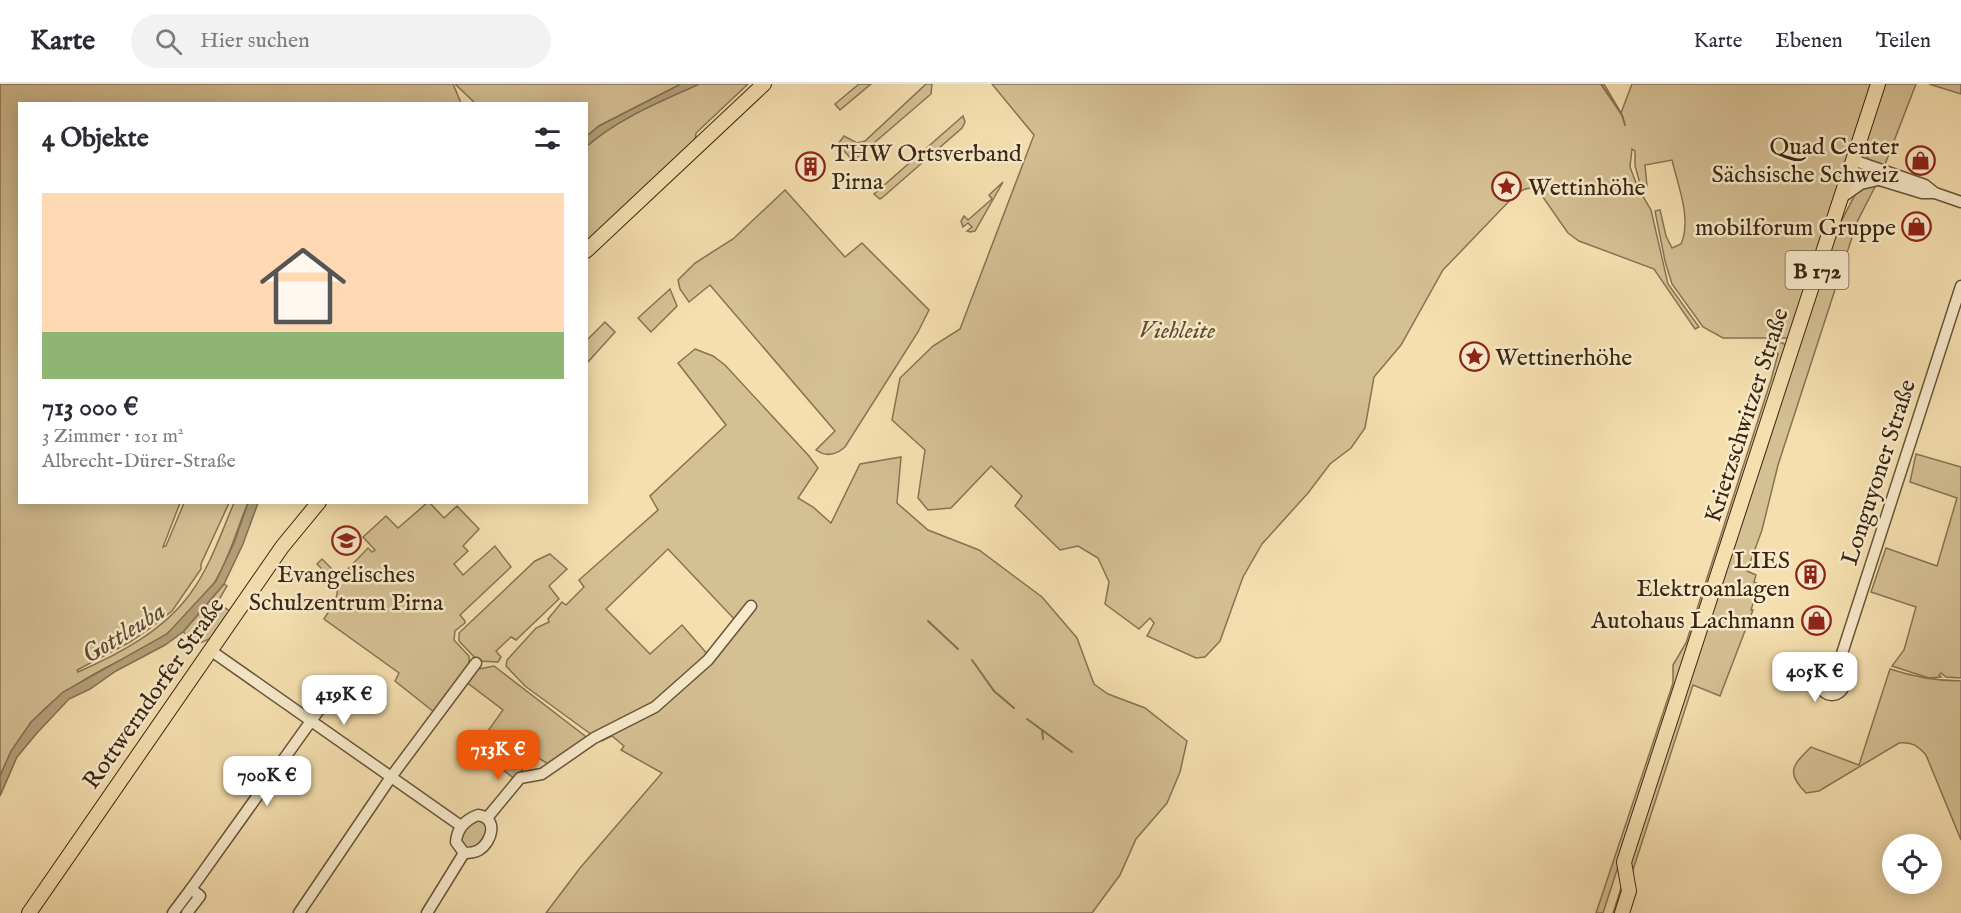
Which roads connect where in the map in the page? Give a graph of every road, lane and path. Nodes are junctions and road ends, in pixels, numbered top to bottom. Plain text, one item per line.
1 (764, 84) edge
2 (1878, 84) edge
3 (1851, 165) junction
4 (1882, 180) junction
5 (1935, 193) junction
6 (1841, 198) junction
7 (1961, 202) edge
8 (588, 249) edge
9 (1961, 286) edge
10 (317, 504) edge
11 (751, 606) dead end
12 (210, 650) junction
13 (476, 663) dead end
14 (1836, 672) dead end
15 (336, 686) dead end
16 (312, 721) junction
17 (391, 777) junction
18 (487, 818) junction
19 (461, 826) junction
20 (464, 853) junction
21 (191, 889) junction
22 (29, 913) edge
23 (173, 913) edge
24 (187, 913) edge
25 (299, 913) edge
26 (428, 913) edge
27 (1622, 913) edge

1 - 8 main road
2 - 3 main road, Krietzschwitzer Straße / B 172
3 - 4 street
3 - 5 street
3 - 6 main road, Krietzschwitzer Straße / B 172
4 - 5 street
4 - 6 street
5 - 7 street
6 - 27 main road, Krietzschwitzer Straße / B 172
9 - 14 street, Longuyoner Straße
10 - 12 main road, Rottwerndorfer Straße
11 - 18 street
12 - 16 street
12 - 22 main road, Rottwerndorfer Straße
13 - 17 street
15 - 16 street
16 - 17 street
16 - 21 street
17 - 19 street
17 - 25 street
18 - 19 street
18 - 20 street
19 - 20 street
20 - 26 street
21 - 23 street
21 - 24 street

